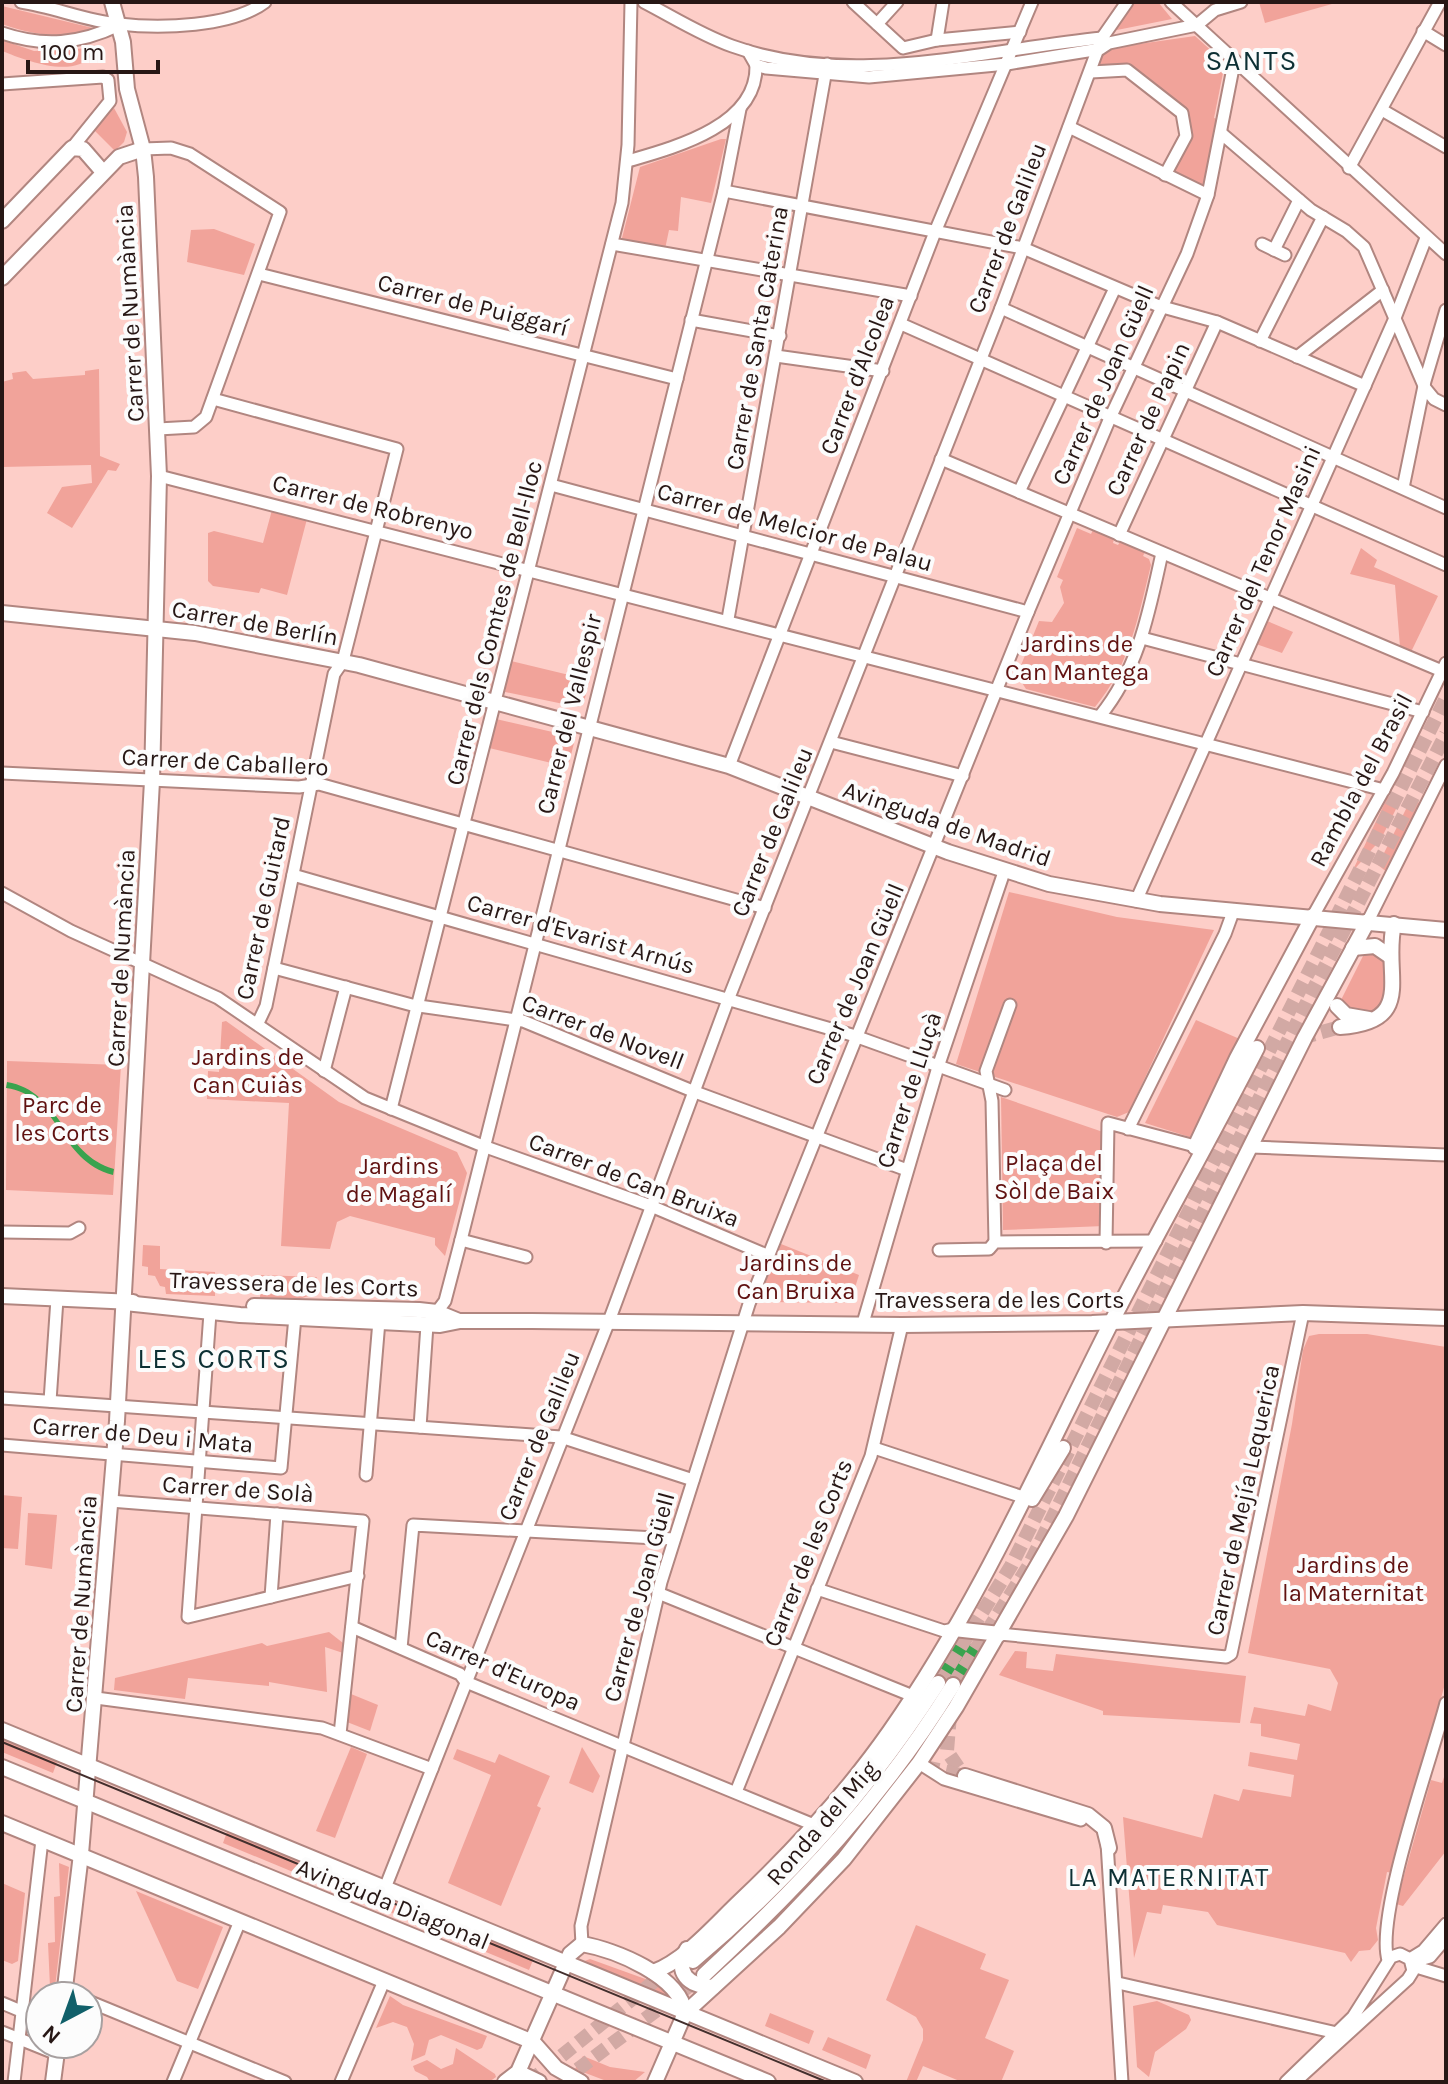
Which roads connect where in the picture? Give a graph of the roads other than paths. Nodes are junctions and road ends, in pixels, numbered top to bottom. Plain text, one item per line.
1 (21, 2) edge
2 (112, 2) edge
3 (265, 2) edge
4 (674, 2) edge
5 (853, 2) edge
6 (897, 2) edge
7 (943, 2) edge
8 (1032, 2) edge
9 (1127, 2) edge
10 (1171, 2) edge
11 (1241, 2) edge
12 (1440, 2) edge
13 (636, 8) edge
14 (668, 15) junction
15 (119, 24) junction
16 (877, 24) junction
17 (1197, 25) junction
18 (1423, 31) junction
19 (1020, 32) junction
20 (2, 33) edge
21 (937, 40) junction
22 (1101, 43) junction
23 (1446, 45) edge
24 (748, 51) junction
25 (1012, 51) junction
26 (1234, 63) junction
27 (1007, 64) junction
28 (756, 65) junction
29 (827, 69) junction
30 (1091, 72) junction
31 (2, 84) edge
32 (740, 109) junction
33 (1382, 110) junction
34 (1069, 127) junction
35 (1222, 134) junction
36 (1446, 147) edge
37 (72, 148) junction
38 (143, 149) junction
39 (628, 161) junction
40 (1349, 168) junction
41 (103, 172) junction
42 (1165, 175) junction
43 (724, 191) junction
44 (1208, 195) junction
45 (1299, 200) junction
46 (804, 206) junction
47 (1323, 217) junction
48 (2, 221) edge
49 (935, 232) junction
50 (1426, 238) junction
51 (612, 244) junction
52 (1262, 244) dead end
53 (1023, 248) junction
54 (1446, 254) edge
55 (706, 261) junction
56 (259, 274) junction
57 (791, 275) junction
58 (2, 278) edge
59 (1115, 288) junction
60 (1383, 290) junction
61 (911, 296) junction
62 (1161, 307) junction
63 (1001, 308) junction
64 (1446, 310) edge
65 (1395, 318) junction
66 (691, 320) junction
67 (1217, 322) junction
68 (901, 324) junction
69 (780, 336) junction
70 (1260, 341) junction
71 (1087, 347) junction
72 (584, 356) junction
73 (776, 356) junction
74 (1297, 357) junction
75 (980, 359) junction
76 (1133, 368) junction
77 (883, 371) junction
78 (677, 379) junction
79 (1365, 386) junction
80 (1425, 388) junction
81 (1184, 393) junction
82 (1063, 397) junction
83 (213, 399) junction
84 (1446, 405) edge
85 (1110, 418) junction
86 (158, 429) junction
87 (1163, 440) junction
88 (941, 459) junction
89 (1333, 459) junction
90 (159, 476) junction
91 (551, 485) junction
92 (1403, 488) junction
93 (1019, 492) junction
94 (1312, 505) junction
95 (1446, 508) edge
96 (644, 511) junction
97 (1069, 513) junction
98 (376, 530) junction
99 (1119, 535) junction
100 (743, 536) junction
101 (1162, 553) junction
102 (811, 554) junction
103 (1446, 565) edge
104 (530, 570) junction
105 (895, 576) junction
106 (622, 593) junction
107 (1271, 599) junction
108 (1028, 612) junction
109 (2, 613) edge
110 (728, 619) junction
111 (157, 628) junction
112 (781, 633) junction
113 (1142, 638) junction
114 (865, 656) junction
115 (343, 661) junction
116 (1242, 665) junction
117 (1444, 667) edge
118 (997, 688) junction
119 (495, 701) junction
120 (1423, 712) junction
121 (1100, 716) junction
122 (588, 725) junction
123 (831, 742) junction
124 (1206, 743) junction
125 (1446, 765) edge
126 (729, 766) junction
127 (2, 773) edge
128 (963, 776) junction
129 (152, 781) junction
130 (311, 785) junction
131 (1384, 790) junction
132 (808, 798) junction
133 (465, 824) junction
134 (935, 847) junction
135 (558, 850) junction
136 (1004, 872) junction
137 (293, 875) junction
138 (2, 893) edge
139 (1136, 901) junction
140 (765, 908) junction
141 (1233, 912) junction
142 (441, 916) junction
143 (1313, 916) junction
144 (1368, 921) junction
145 (1394, 924) junction
146 (1446, 930) edge
147 (534, 942) junction
148 (1353, 948) junction
149 (1391, 957) junction
150 (141, 962) junction
151 (274, 968) junction
152 (346, 987) junction
153 (728, 1000) junction
154 (1010, 1005) dead end
155 (419, 1006) junction
156 (1337, 1006) dead end
157 (515, 1018) junction
158 (1373, 1019) junction
159 (258, 1023) junction
160 (1340, 1027) tunnel mouth
161 (856, 1036) junction
162 (1257, 1048) dead end
163 (938, 1067) junction
164 (324, 1071) junction
165 (989, 1085) junction
166 (1005, 1090) dead end
167 (695, 1092) junction
168 (391, 1109) junction
169 (1128, 1129) junction
170 (815, 1135) junction
171 (483, 1146) junction
172 (1195, 1146) junction
173 (1251, 1147) junction
174 (1446, 1155) edge
175 (907, 1170) junction
176 (1182, 1190) junction
177 (651, 1206) junction
178 (79, 1228) dead end
179 (2, 1232) edge
180 (461, 1240) junction
181 (1156, 1241) junction
182 (995, 1242) junction
183 (1106, 1243) junction
184 (939, 1250) dead end
185 (769, 1256) junction
186 (526, 1257) dead end
187 (2, 1296) edge
188 (57, 1299) junction
189 (125, 1303) junction
190 (437, 1312) junction
191 (210, 1313) junction
192 (1303, 1313) junction
193 (295, 1317) junction
194 (1446, 1318) edge
195 (1166, 1319) junction
196 (379, 1321) junction
197 (459, 1321) junction
198 (609, 1321) junction
199 (744, 1322) junction
200 (1112, 1322) junction
201 (863, 1323) junction
202 (427, 1325) junction
203 (902, 1325) junction
204 (2, 1398) edge
205 (50, 1401) junction
206 (118, 1406) junction
207 (203, 1411) junction
208 (286, 1417) junction
209 (370, 1424) junction
210 (420, 1427) junction
211 (561, 1437) junction
212 (2, 1445) edge
213 (874, 1448) junction
214 (1063, 1448) dead end
215 (114, 1456) junction
216 (199, 1461) junction
217 (366, 1475) dead end
218 (693, 1480) junction
219 (1023, 1497) junction
220 (110, 1501) junction
221 (196, 1508) junction
222 (277, 1514) junction
223 (525, 1532) junction
224 (674, 1539) junction
225 (358, 1576) junction
226 (978, 1584) junction
227 (817, 1589) junction
228 (658, 1593) junction
229 (271, 1597) junction
230 (352, 1627) junction
231 (954, 1629) junction
232 (1000, 1634) junction
233 (401, 1648) junction
234 (794, 1648) junction
235 (466, 1682) junction
236 (938, 1683) tunnel mouth
237 (953, 1685) tunnel mouth
238 (913, 1696) junction
239 (96, 1698) junction
240 (1446, 1703) edge
241 (2, 1730) edge
242 (890, 1731) junction
243 (340, 1734) junction
244 (937, 1736) junction
245 (623, 1747) junction
246 (919, 1763) junction
247 (87, 1764) junction
248 (2, 1767) edge
249 (432, 1769) junction
250 (965, 1776) tunnel mouth
251 (736, 1792) junction
252 (85, 1801) junction
253 (838, 1818) junction
254 (2, 1823) edge
255 (814, 1825) junction
256 (42, 1840) junction
257 (837, 1844) junction
258 (1109, 1848) junction
259 (81, 1854) junction
260 (385, 1888) junction
261 (240, 1921) junction
262 (1446, 1924) edge
263 (1446, 1938) edge
264 (582, 1944) junction
265 (690, 1955) junction
266 (566, 1962) junction
267 (1387, 1962) junction
268 (1412, 1962) junction
269 (653, 1972) junction
270 (1446, 1976) edge
271 (69, 1980) edge
272 (384, 1981) junction
273 (709, 1981) junction
274 (1401, 1982) junction
275 (1118, 1983) junction
276 (552, 1993) junction
277 (2, 2003) edge
278 (104, 2008) edge
279 (22, 2012) junction
280 (685, 2013) junction
281 (2, 2032) edge
282 (1337, 2033) junction
283 (22, 2041) junction
284 (533, 2042) junction
285 (189, 2043) junction
286 (672, 2043) junction
287 (56, 2060) edge
288 (518, 2072) junction
289 (14, 2082) edge
290 (53, 2082) edge
291 (173, 2082) edge
292 (285, 2082) edge
293 (341, 2082) edge
294 (505, 2082) edge
295 (539, 2082) edge
296 (581, 2082) edge
297 (655, 2082) edge
298 (768, 2082) edge
299 (855, 2082) edge
300 (1122, 2082) edge
301 (1286, 2082) edge
302 (1295, 2082) edge

1 - 15 street
2 - 15 main road, Carrer de Numància
3 - 15 street
4 - 14 street
5 - 16 street
6 - 16 street
7 - 21 street
8 - 19 street, Carrer d'Alcolea
9 - 22 street, Carrer de Galileu
10 - 17 street
11 - 17 street
12 - 18 street
13 - 14 street
13 - 14 street
13 - 39 street, Carrer dels Comtes de Bell-lloc
14 - 24 street
15 - 20 street
15 - 38 main road, Carrer de Numància
16 - 21 street
17 - 22 street
17 - 26 street
18 - 23 street
18 - 33 street
19 - 21 street
19 - 25 street, Carrer d'Alcolea
22 - 25 street
22 - 27 street
22 - 30 street, Carrer de Galileu
24 - 28 street
24 - 29 street
25 - 27 street, Carrer d'Alcolea
25 - 29 street
26 - 35 street, Carrer de Joan Güell
26 - 40 street
27 - 29 street
27 - 49 street, Carrer d'Alcolea
28 - 29 street
28 - 32 street, Carrer del Vallespir
29 - 46 street, Carrer de Santa Caterina
30 - 34 street, Carrer de Galileu
30 - 42 street
31 - 37 street
32 - 39 street
32 - 43 street, Carrer del Vallespir
33 - 36 street
33 - 40 street
34 - 42 street
34 - 53 street, Carrer de Galileu
35 - 44 street, Carrer de Joan Güell
35 - 45 street
37 - 41 main road
37 - 48 main road
38 - 41 main road
38 - 56 street
38 - 86 main road, Carrer de Numància
39 - 51 street, Carrer dels Comtes de Bell-lloc
40 - 50 street
41 - 58 main road
42 - 44 street
43 - 46 street
43 - 55 street, Carrer del Vallespir
44 - 62 street, Carrer de Joan Güell
45 - 47 street
45 - 52 street
46 - 49 street
46 - 57 street, Carrer de Santa Caterina
47 - 60 street
47 - 70 street
49 - 53 street
49 - 61 street, Carrer d'Alcolea
50 - 54 street
50 - 65 street, Carrer del Tenor Masini
51 - 55 street
51 - 72 street, Carrer dels Comtes de Bell-lloc
53 - 59 street
53 - 63 street, Carrer de Galileu
55 - 57 street
55 - 66 street, Carrer del Vallespir
56 - 72 street, Carrer de Puiggarí
56 - 83 street
57 - 61 street
57 - 69 street, Carrer de Santa Caterina
59 - 62 street
59 - 71 street
60 - 65 street
60 - 74 street
61 - 68 street, Carrer d'Alcolea
62 - 67 street
62 - 76 street, Carrer de Joan Güell
63 - 71 street
63 - 75 street, Carrer de Galileu
64 - 80 street
65 - 79 street, Carrer del Tenor Masini
65 - 80 street
66 - 69 street
66 - 78 street, Carrer del Vallespir
67 - 70 street
67 - 81 street, Carrer de Papin
68 - 75 street
68 - 77 street, Carrer d'Alcolea
69 - 73 street, Carrer de Santa Caterina
70 - 74 street
71 - 76 street
71 - 82 street
72 - 78 street, Carrer de Puiggarí
72 - 91 street, Carrer dels Comtes de Bell-lloc
73 - 77 street
73 - 100 street, Carrer de Santa Caterina
74 - 79 street
75 - 82 street
75 - 88 street, Carrer de Galileu
76 - 81 street
76 - 85 street, Carrer de Joan Güell
77 - 102 street, Carrer d'Alcolea
78 - 96 street, Carrer del Vallespir
79 - 89 street, Carrer del Tenor Masini
80 - 84 street
80 - 92 street
81 - 87 street, Carrer de Papin
81 - 89 street
82 - 85 street
82 - 93 street
83 - 86 street
83 - 98 street, Carrer de Guitard
85 - 87 street
85 - 97 street, Carrer de Joan Güell
86 - 90 main road, Carrer de Numància
87 - 94 street
87 - 99 street, Carrer de Papin
88 - 93 street
88 - 105 street, Carrer de Galileu
89 - 92 street
89 - 94 street, Carrer del Tenor Masini
90 - 98 street, Carrer de Robrenyo
90 - 111 main road, Carrer de Numància
91 - 96 street, Carrer de Melcior de Palau
91 - 104 street, Carrer dels Comtes de Bell-lloc
92 - 95 street
93 - 97 street
94 - 103 street
94 - 107 street, Carrer del Tenor Masini
96 - 100 street, Carrer de Melcior de Palau
96 - 106 street, Carrer del Vallespir
97 - 99 street
97 - 108 street, Carrer de Joan Güell
98 - 104 street, Carrer de Robrenyo
98 - 115 street, Carrer de Guitard
99 - 101 street
100 - 102 street, Carrer de Melcior de Palau
100 - 110 street, Carrer de Santa Caterina
101 - 107 street
101 - 113 street
102 - 105 street, Carrer de Melcior de Palau
102 - 112 street, Carrer d'Alcolea
104 - 106 street, Carrer de Robrenyo
104 - 119 street, Carrer dels Comtes de Bell-lloc
105 - 108 street, Carrer de Melcior de Palau
105 - 114 street, Carrer de Galileu
106 - 110 street, Carrer de Robrenyo
106 - 122 street, Carrer del Vallespir
107 - 116 street, Carrer del Tenor Masini
107 - 117 street
108 - 118 street, Carrer de Joan Güell
109 - 111 main road, Carrer de Berlín
110 - 112 street, Carrer de Robrenyo
111 - 115 main road, Carrer de Berlín
111 - 129 main road, Carrer de Numància
112 - 114 street, Carrer de Robrenyo
112 - 126 street, Carrer d'Alcolea
113 - 116 street
113 - 121 street
114 - 118 street, Carrer de Robrenyo
114 - 123 street, Carrer de Galileu
115 - 119 main road, Carrer de Berlín
115 - 130 street, Carrer de Guitard
116 - 120 street
116 - 124 street, Carrer del Tenor Masini
117 - 120 street, Rambla del Brasil
118 - 121 street, Carrer de Robrenyo
118 - 128 street, Carrer de Joan Güell
119 - 122 main road, Avinguda de Madrid
119 - 133 street, Carrer dels Comtes de Bell-lloc
120 - 131 street, Rambla del Brasil
121 - 124 street, Carrer de Robrenyo
122 - 126 main road, Avinguda de Madrid
122 - 135 street, Carrer del Vallespir
123 - 128 street
123 - 132 street, Carrer de Galileu
124 - 131 street, Carrer de Robrenyo
124 - 139 street, Carrer del Tenor Masini
125 - 144 street
126 - 132 main road, Avinguda de Madrid
127 - 129 street, Carrer de Caballero
128 - 134 street, Carrer de Joan Güell
129 - 130 street, Carrer de Caballero
129 - 150 main road, Carrer de Numància
130 - 133 street, Carrer de Caballero
130 - 137 street, Carrer de Guitard
131 - 143 street, Rambla del Brasil
132 - 134 main road, Avinguda de Madrid
132 - 140 street, Carrer de Galileu
133 - 135 street, Carrer de Caballero
133 - 142 street, Carrer dels Comtes de Bell-lloc
134 - 136 main road, Avinguda de Madrid
134 - 161 street, Carrer de Joan Güell
135 - 140 street, Carrer de Caballero
135 - 147 street, Carrer del Vallespir
136 - 139 main road, Avinguda de Madrid
136 - 163 street, Carrer de Lluçà
137 - 142 street, Carrer d'Evarist Arnús
137 - 151 street, Carrer de Guitard
138 - 150 street, Carrer de Can Bruixa
139 - 141 main road, Avinguda de Madrid
140 - 153 street, Carrer de Galileu
141 - 143 main road, Avinguda de Madrid
141 - 169 street
142 - 147 street, Carrer d'Evarist Arnús
142 - 155 street, Carrer dels Comtes de Bell-lloc
143 - 144 main road, Avinguda de Madrid
143 - 172 main road
144 - 145 main road, Avinguda de Madrid
144 - 148 main road
145 - 146 main road, Avinguda de Madrid
145 - 149 main road
147 - 153 street, Carrer d'Evarist Arnús
147 - 157 street, Carrer del Vallespir
148 - 149 main road
148 - 173 main road
149 - 158 main road
150 - 159 street, Carrer de Can Bruixa
150 - 189 main road, Carrer de Numància
151 - 152 street, Carrer de Novell
151 - 159 street, Carrer de Guitard
152 - 155 street, Carrer de Novell
152 - 164 street
153 - 161 street, Carrer d'Evarist Arnús
153 - 167 street, Carrer de Galileu
154 - 165 street
155 - 157 street, Carrer de Novell
155 - 168 street, Carrer dels Comtes de Bell-lloc
156 - 158 main road
157 - 167 street, Carrer de Novell
157 - 171 street, Carrer del Vallespir
158 - 160 main road
159 - 164 street, Carrer de Can Bruixa
161 - 163 street, Carrer d'Evarist Arnús
161 - 170 street, Carrer de Joan Güell
162 - 176 main road
163 - 165 street, Carrer d'Evarist Arnús
163 - 175 street, Carrer de Lluçà
164 - 168 street, Carrer de Can Bruixa
165 - 166 street, Carrer d'Evarist Arnús
165 - 182 street
167 - 170 street, Carrer de Novell
167 - 177 street, Carrer de Galileu
168 - 171 street, Carrer de Can Bruixa
169 - 172 street
169 - 183 street
170 - 175 street, Carrer de Novell
170 - 185 street, Carrer de Joan Güell
171 - 177 street, Carrer de Can Bruixa
171 - 180 street, Carrer del Vallespir
172 - 176 main road
173 - 174 street
173 - 195 main road
175 - 201 street, Carrer de Lluçà
176 - 181 main road
177 - 185 street, Carrer de Can Bruixa
177 - 198 street, Carrer de Galileu
178 - 179 street
180 - 186 street
180 - 190 street, Carrer del Vallespir
181 - 183 street
181 - 200 main road
182 - 183 street
182 - 184 street
185 - 199 street, Carrer de Joan Güell
187 - 188 main road, Travessera de les Corts
188 - 189 main road, Travessera de les Corts
188 - 205 street
189 - 190 main road, Travessera de les Corts
189 - 191 main road, Travessera de les Corts
189 - 206 main road, Carrer de Numància
190 - 197 main road, Travessera de les Corts
190 - 202 street, Carrer del Vallespir
191 - 193 main road, Travessera de les Corts
191 - 207 street
192 - 194 main road, Travessera de les Corts
192 - 195 main road, Travessera de les Corts
192 - 232 street, Carrer de Mejía Lequerica
193 - 196 main road, Travessera de les Corts
193 - 208 street
195 - 200 main road, Travessera de les Corts
195 - 232 main road
196 - 202 main road, Travessera de les Corts
196 - 209 street
197 - 198 main road, Travessera de les Corts
197 - 202 main road, Travessera de les Corts
198 - 199 main road, Travessera de les Corts
198 - 211 street, Carrer de Galileu
199 - 201 main road, Travessera de les Corts
199 - 218 street, Carrer de Joan Güell
200 - 203 main road, Travessera de les Corts
200 - 219 main road
201 - 203 main road, Travessera de les Corts
202 - 210 street
203 - 213 street, Carrer de les Corts
204 - 205 street
205 - 206 street
206 - 207 street
206 - 215 main road, Carrer de Numància
207 - 208 street
207 - 216 street
208 - 209 street
208 - 216 street, Carrer de Deu i Mata
209 - 210 street
209 - 217 street
210 - 211 street
211 - 218 street
211 - 223 street, Carrer de Galileu
212 - 215 street, Carrer de Deu i Mata
213 - 219 street
213 - 227 street, Carrer de les Corts
214 - 226 main road
215 - 216 street, Carrer de Deu i Mata
215 - 220 main road, Carrer de Numància
216 - 221 street
218 - 224 street, Carrer de Joan Güell
219 - 226 main road
220 - 221 street, Carrer de Solà
220 - 239 main road, Carrer de Numància
221 - 222 street, Carrer de Solà
221 - 229 street
222 - 225 street, Carrer de Solà
222 - 229 street
223 - 224 street
223 - 233 street
223 - 235 street, Carrer de Galileu
224 - 228 street, Carrer de Joan Güell
225 - 229 street
225 - 230 street
226 - 231 main road
227 - 231 street
227 - 234 street, Carrer de les Corts
228 - 234 street
228 - 245 street, Carrer de Joan Güell
230 - 233 street, Carrer d'Europa
230 - 243 street
231 - 232 main road
231 - 238 main road
232 - 244 main road
233 - 235 street, Carrer d'Europa
234 - 238 street
234 - 251 street, Carrer de les Corts
235 - 245 street, Carrer d'Europa
235 - 249 street, Carrer de Galileu
236 - 253 main road, Ronda del Mig
237 - 257 main road, Ronda del Mig
238 - 242 main road
239 - 243 street
239 - 247 main road, Carrer de Numància
240 - 267 street
241 - 247 main road
242 - 253 main road
242 - 255 main road
243 - 249 street
244 - 246 main road
244 - 257 main road
245 - 251 street, Carrer d'Europa
245 - 264 street, Carrer de Joan Güell
246 - 258 street
246 - 273 main road
247 - 252 main road, Carrer de Numància
247 - 260 main road
248 - 252 main road, Avinguda Diagonal
249 - 260 street, Carrer de Galileu
250 - 258 main road
251 - 255 street, Carrer d'Europa
252 - 259 main road, Carrer de Numància
252 - 276 main road, Avinguda Diagonal
253 - 265 main road, Ronda del Mig
254 - 256 main road
255 - 265 main road
256 - 259 main road
256 - 279 street
257 - 273 main road, Ronda del Mig
258 - 275 street
259 - 261 main road
259 - 271 main road, Carrer de Numància
260 - 266 main road
261 - 272 main road
261 - 285 street
262 - 268 street
263 - 268 street
264 - 266 main road
264 - 269 main road
265 - 269 main road
265 - 273 main road
266 - 276 main road
266 - 280 main road
267 - 268 street
267 - 274 street
267 - 282 street
268 - 270 street
268 - 274 street
269 - 280 main road
272 - 284 main road
272 - 293 street
273 - 280 main road
274 - 302 street
275 - 282 street
275 - 300 street
276 - 284 main road
276 - 286 main road, Avinguda Diagonal
277 - 279 street
278 - 285 street
279 - 283 street
280 - 286 main road
280 - 299 main road
281 - 283 street
282 - 301 street
283 - 289 street
284 - 288 main road
284 - 296 main road
285 - 291 street
285 - 292 street
286 - 297 main road
286 - 298 main road, Avinguda Diagonal
287 - 290 main road
288 - 294 main road
288 - 295 main road

